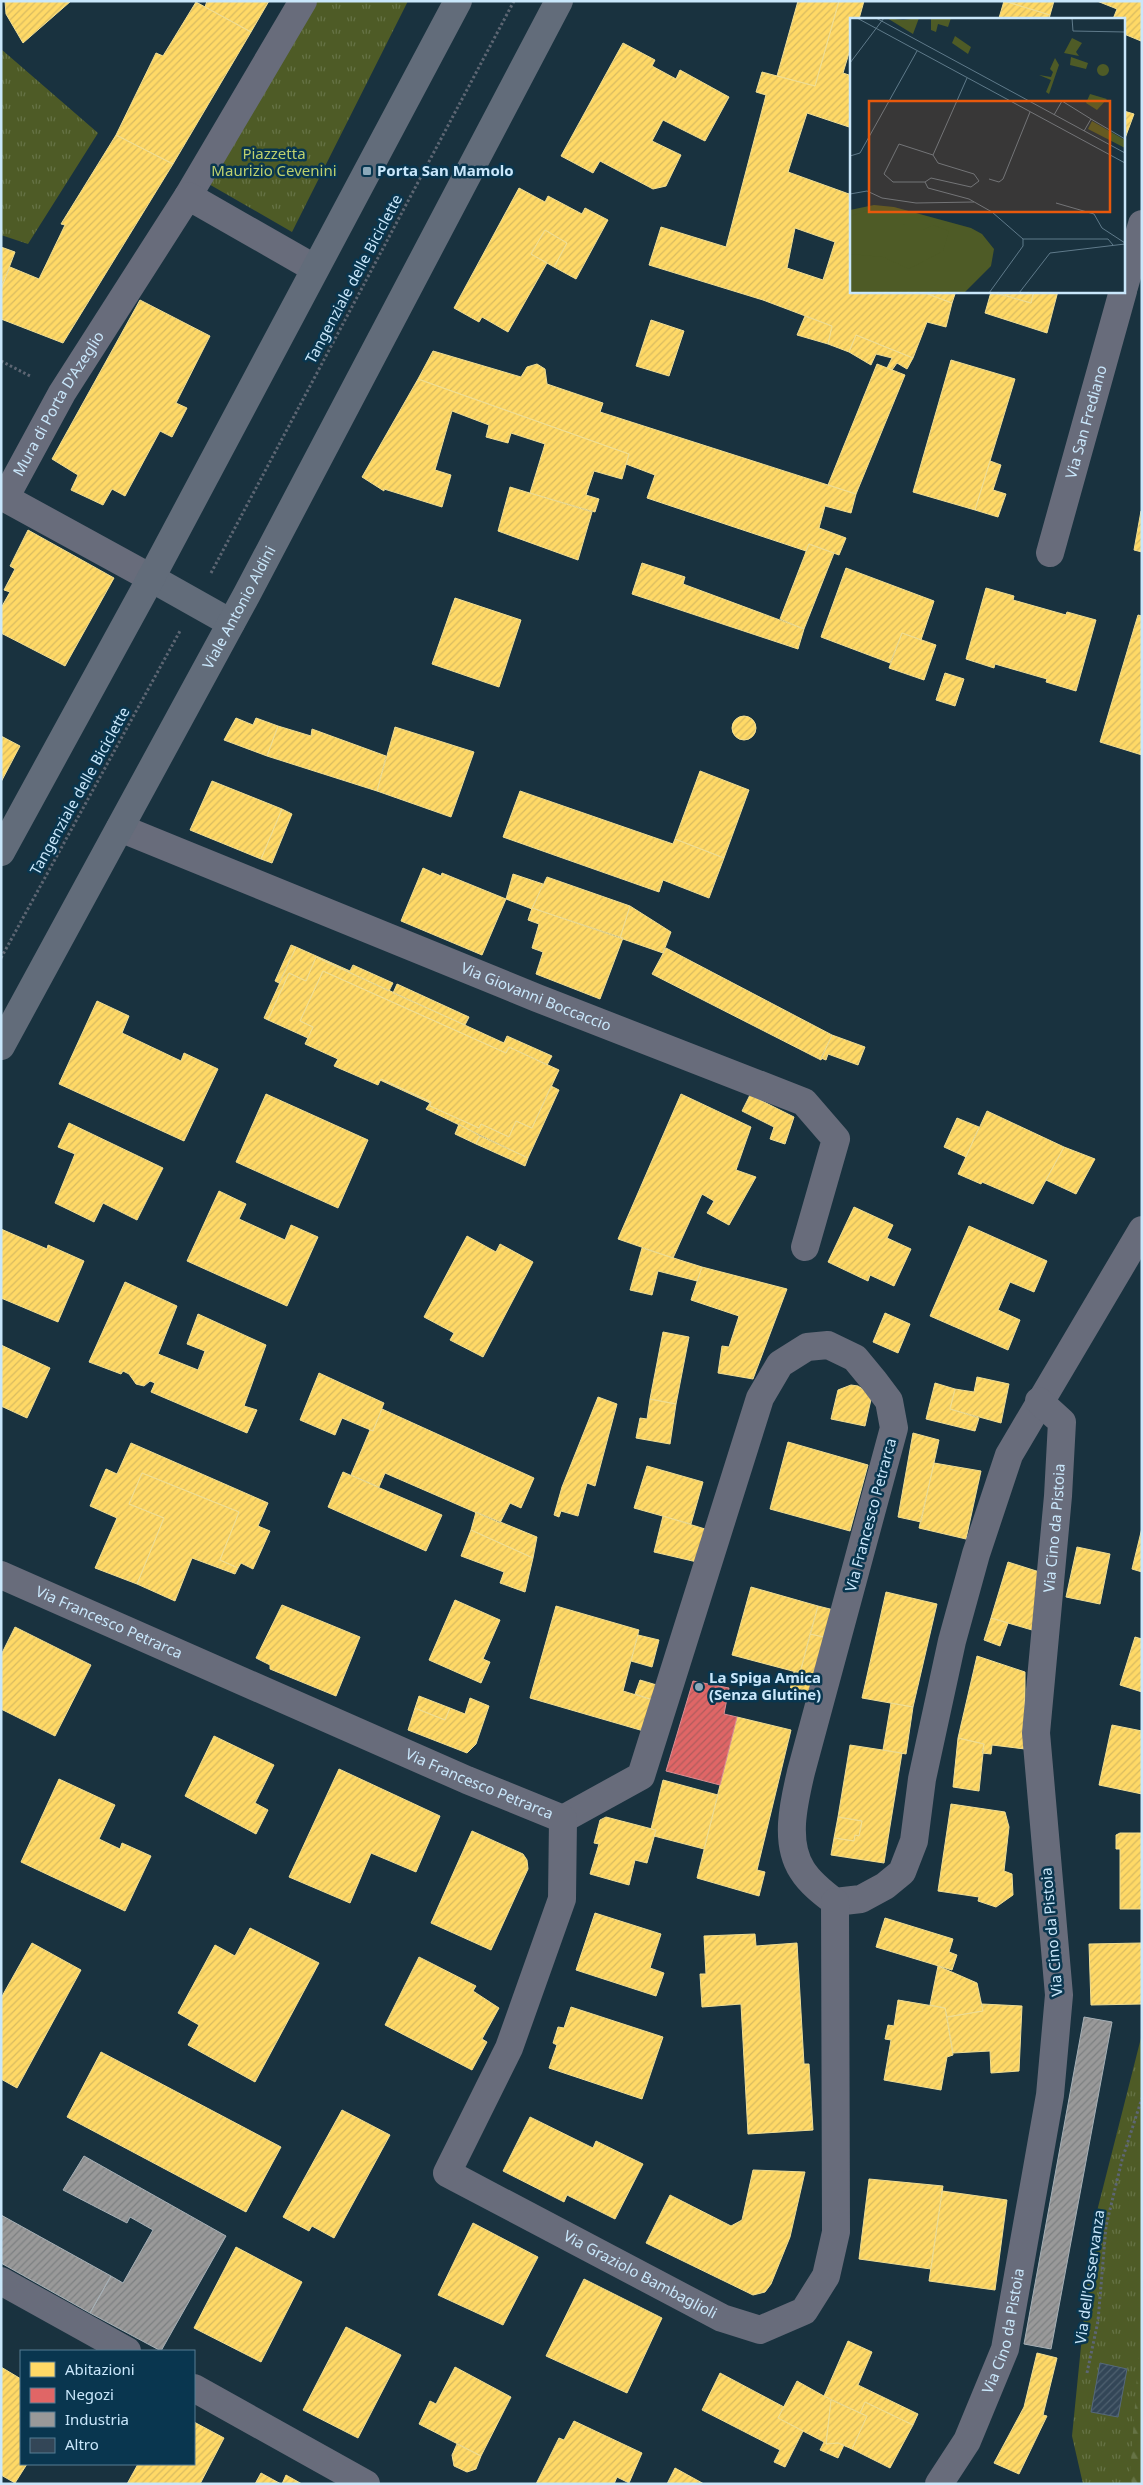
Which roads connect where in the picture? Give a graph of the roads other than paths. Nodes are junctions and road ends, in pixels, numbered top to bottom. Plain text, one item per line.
1 (303, 1) edge
2 (458, 1) edge
3 (560, 1) edge
4 (188, 196) junction
5 (1142, 224) edge
6 (314, 268) junction
7 (1126, 280) edge
8 (1123, 292) edge
9 (1050, 553) dead end
10 (151, 578) junction
11 (231, 623) junction
12 (120, 828) junction
13 (1, 852) edge
14 (1, 1046) edge
15 (1142, 1230) edge
16 (806, 1247) dead end
17 (1039, 1401) junction
18 (1, 1575) edge
19 (563, 1819) junction
20 (835, 1902) junction
21 (1, 2281) edge
22 (126, 2350) edge
23 (195, 2389) edge
24 (366, 2484) edge
25 (939, 2484) edge

1 - 4 street, Mura di Porta D'Azeglio
2 - 6 main road
3 - 11 main road, Viale Antonio Aldini
4 - 6 street
4 - 10 street, Mura di Porta D'Azeglio
5 - 7 street
6 - 10 main road
8 - 9 street, Via San Frediano
10 - 11 main road
10 - 13 main road
11 - 12 main road, Viale Antonio Aldini
12 - 14 main road, Viale Antonio Aldini
12 - 16 street, Via Giovanni Boccaccio
15 - 17 street
17 - 20 street
17 - 25 street, Via Cino da Pistoia
18 - 19 street, Via Francesco Petrarca
19 - 20 street, Via Francesco Petrarca
19 - 20 street, Via Graziolo Bambaglioli
21 - 22 street
23 - 24 street

